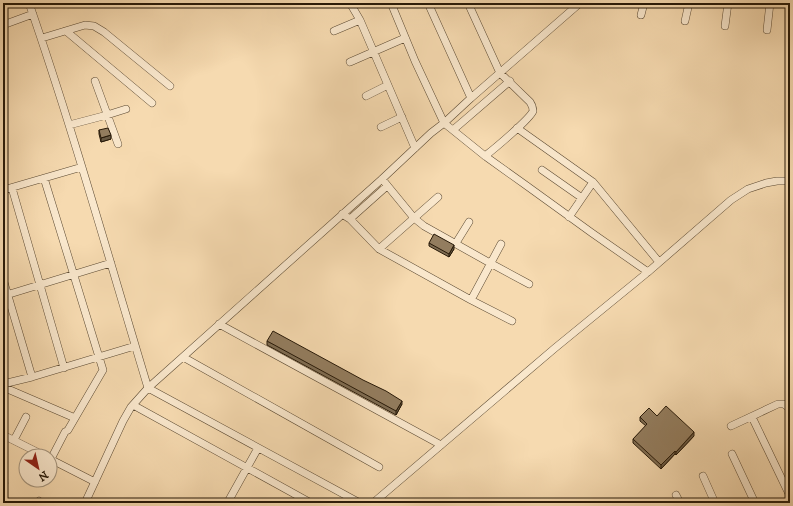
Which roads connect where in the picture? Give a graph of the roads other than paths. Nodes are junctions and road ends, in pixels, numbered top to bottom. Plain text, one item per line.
1 (29, 3) edge
2 (350, 3) edge
3 (391, 3) edge
4 (468, 3) edge
5 (580, 3) edge
6 (644, 3) edge
7 (689, 3) edge
8 (728, 3) edge
9 (770, 3) edge
10 (781, 3) edge
11 (432, 4) edge
12 (790, 5) edge
13 (33, 14) junction
14 (641, 15) dead end
15 (360, 20) junction
16 (685, 21) dead end
17 (3, 25) edge
18 (725, 26) dead end
19 (767, 30) dead end
20 (66, 31) junction
21 (334, 31) dead end
22 (42, 38) junction
23 (405, 38) junction
24 (374, 52) junction
25 (350, 62) dead end
26 (500, 73) junction
27 (95, 81) dead end
28 (510, 81) junction
29 (388, 85) junction
30 (170, 86) dead end
31 (366, 96) dead end
32 (471, 98) junction
33 (152, 103) dead end
34 (126, 109) dead end
35 (107, 115) junction
36 (402, 117) junction
37 (444, 123) junction
38 (69, 125) junction
39 (381, 127) dead end
40 (517, 128) junction
41 (453, 130) junction
42 (118, 144) dead end
43 (414, 148) junction
44 (485, 156) junction
45 (82, 167) junction
46 (542, 170) dead end
47 (44, 178) junction
48 (382, 179) junction
49 (790, 181) edge
50 (593, 182) junction
51 (387, 186) junction
52 (12, 188) junction
53 (3, 190) edge
54 (438, 197) dead end
55 (582, 198) junction
56 (342, 214) junction
57 (569, 217) junction
58 (414, 218) junction
59 (350, 219) junction
60 (469, 222) dead end
61 (456, 243) junction
62 (501, 244) dead end
63 (379, 249) junction
64 (659, 262) junction
65 (111, 263) junction
66 (490, 263) junction
67 (648, 272) junction
68 (74, 274) junction
69 (3, 279) edge
70 (529, 284) dead end
71 (40, 285) junction
72 (5, 295) edge
73 (471, 300) junction
74 (512, 321) dead end
75 (219, 324) junction
76 (135, 346) junction
77 (99, 357) junction
78 (183, 357) junction
79 (64, 368) junction
80 (32, 377) junction
81 (3, 384) edge
82 (3, 387) edge
83 (148, 388) junction
84 (133, 405) junction
85 (790, 410) edge
86 (26, 417) dead end
87 (752, 417) junction
88 (75, 418) junction
89 (731, 426) dead end
90 (3, 434) edge
91 (14, 440) junction
92 (441, 445) junction
93 (30, 448) edge
94 (55, 448) edge
95 (258, 448) junction
96 (732, 454) dead end
97 (58, 463) edge
98 (379, 467) dead end
99 (247, 468) junction
100 (703, 476) dead end
101 (94, 482) junction
102 (787, 482) edge
103 (676, 495) dead end
104 (790, 496) edge
105 (229, 500) dead end
106 (85, 503) edge
107 (310, 503) edge
108 (360, 503) edge
109 (373, 503) edge
110 (680, 503) edge
111 (715, 503) edge
112 (754, 503) edge

1 - 13 street
2 - 15 street
3 - 23 street
4 - 26 street
5 - 26 street
6 - 14 street
7 - 16 street
8 - 18 street
9 - 19 street
10 - 12 street
11 - 32 street
13 - 17 street
13 - 22 street
15 - 21 street
15 - 24 street
20 - 22 street
20 - 30 street
20 - 33 street
22 - 38 street
23 - 24 street
23 - 37 street
24 - 25 street
24 - 29 street
26 - 28 street
26 - 32 street
27 - 35 street
28 - 40 street
28 - 41 street
29 - 31 street
29 - 36 street
32 - 37 street
34 - 35 street
35 - 38 street
35 - 42 street
36 - 39 street
36 - 43 street
37 - 41 street
37 - 43 street
38 - 45 street
40 - 44 street
40 - 50 street
41 - 44 street
43 - 48 street
44 - 57 street
45 - 47 street
45 - 65 street
46 - 55 street
47 - 52 street
47 - 68 street
48 - 51 street
48 - 56 street
49 - 64 street
50 - 55 street
50 - 64 street
51 - 58 street
51 - 59 street
52 - 53 street
52 - 71 street
54 - 58 street
55 - 57 street
56 - 59 street
56 - 75 street
57 - 67 street
58 - 61 street
58 - 63 street
59 - 63 street
60 - 61 street
61 - 66 street
62 - 66 street
63 - 73 street
64 - 67 street
65 - 68 street
65 - 76 street
66 - 70 street
66 - 73 street
67 - 92 street
68 - 71 street
68 - 77 street
69 - 72 street
71 - 72 street
71 - 79 street
72 - 80 street
73 - 74 street
75 - 78 street
75 - 92 street
76 - 77 street
76 - 83 street
77 - 79 street
77 - 88 street
78 - 83 street
78 - 98 street
79 - 80 street
80 - 81 street
82 - 88 street
83 - 84 street
83 - 95 street
84 - 99 street
84 - 101 street
85 - 87 street
86 - 91 street
87 - 89 street
87 - 102 street
88 - 94 street
90 - 91 street
91 - 93 street
92 - 109 street
95 - 99 street
95 - 108 street
96 - 112 street
97 - 101 street
99 - 105 street
99 - 107 street
100 - 111 street
101 - 106 street
102 - 104 street
103 - 110 street

